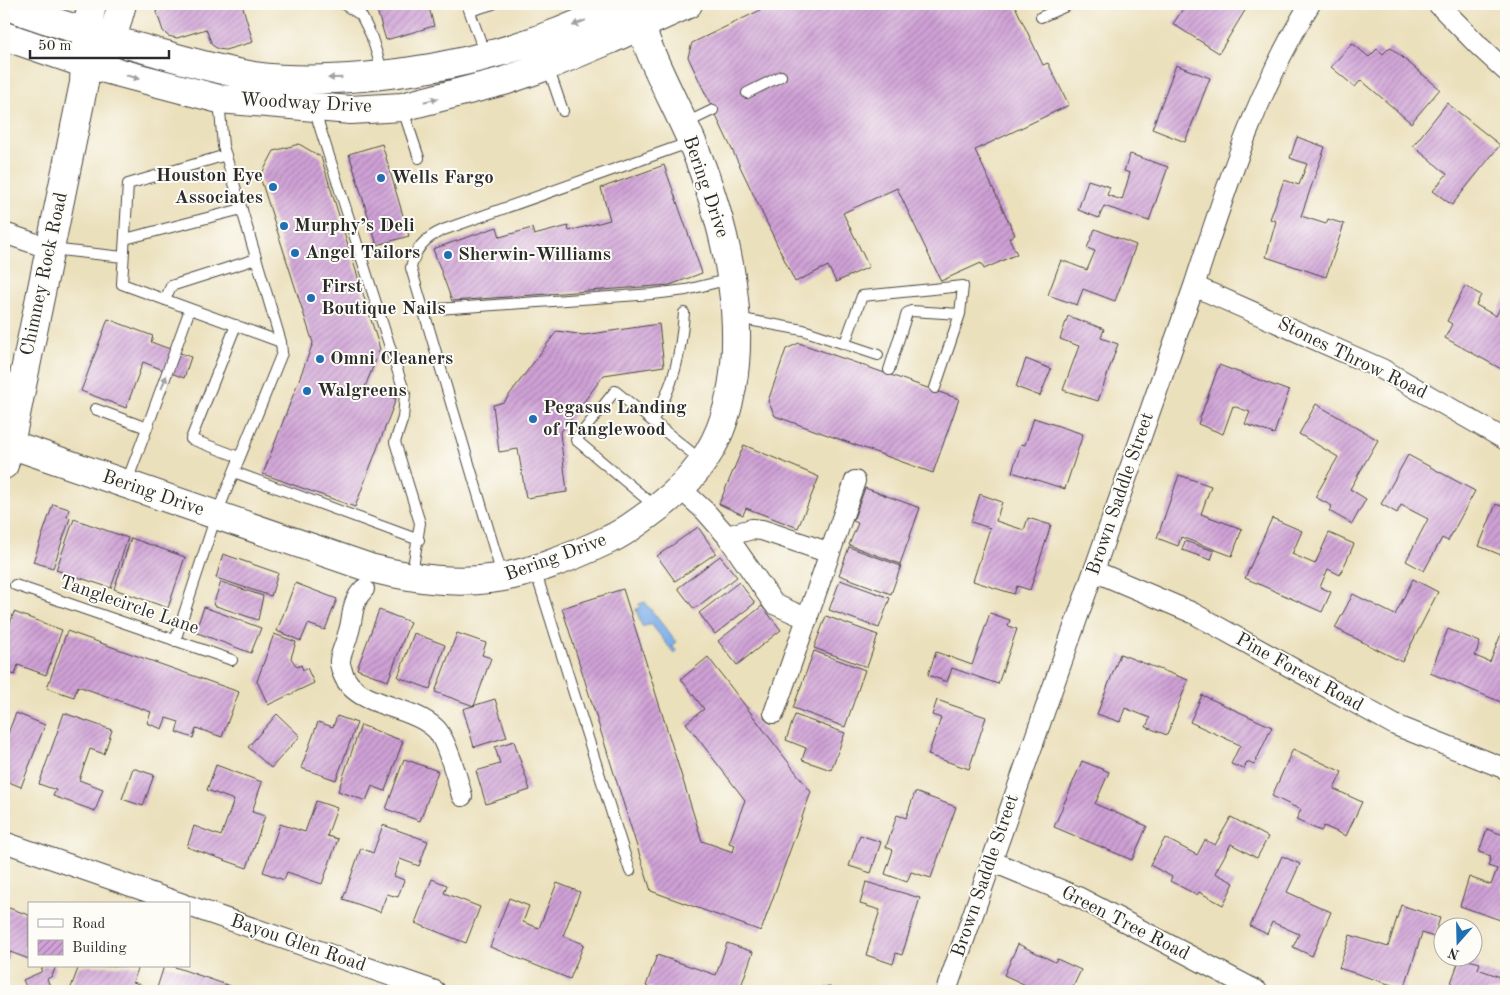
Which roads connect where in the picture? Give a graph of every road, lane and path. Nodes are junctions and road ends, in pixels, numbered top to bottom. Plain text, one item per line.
1 (92, 4) edge
2 (122, 4) edge
3 (343, 4) edge
4 (493, 4) edge
5 (623, 4) edge
6 (688, 4) edge
7 (1071, 4) edge
8 (1310, 4) edge
9 (1438, 4) edge
10 (4, 5) edge
11 (1058, 6) edge
12 (469, 7) edge
13 (638, 15) edge
14 (1040, 17) dead end
15 (4, 36) edge
16 (99, 36) junction
17 (486, 58) junction
18 (547, 66) junction
19 (1506, 70) edge
20 (88, 72) junction
21 (383, 75) junction
22 (782, 76) dead end
23 (747, 93) dead end
24 (219, 99) junction
25 (402, 107) junction
26 (314, 108) junction
27 (713, 110) dead end
28 (563, 111) dead end
29 (687, 133) junction
30 (226, 155) junction
31 (419, 158) dead end
32 (242, 209) junction
33 (4, 233) edge
34 (124, 239) junction
35 (51, 249) junction
36 (123, 257) junction
37 (256, 259) junction
38 (730, 279) junction
39 (1194, 286) junction
40 (165, 300) junction
41 (190, 309) junction
42 (423, 310) junction
43 (684, 313) dead end
44 (960, 314) junction
45 (736, 318) junction
46 (236, 325) junction
47 (281, 342) junction
48 (845, 343) junction
49 (878, 355) dead end
50 (889, 370) dead end
51 (935, 388) dead end
52 (95, 409) dead end
53 (652, 421) junction
54 (147, 428) junction
55 (1506, 440) edge
56 (7, 454) edge
57 (239, 457) junction
58 (703, 461) junction
59 (234, 472) junction
60 (855, 481) dead end
61 (126, 485) junction
62 (681, 490) junction
63 (658, 508) junction
64 (216, 516) junction
65 (727, 536) junction
66 (419, 540) junction
67 (830, 552) junction
68 (535, 570) junction
69 (1094, 571) junction
70 (411, 577) junction
71 (367, 578) junction
72 (503, 579) junction
73 (15, 585) dead end
74 (808, 619) junction
75 (175, 640) junction
76 (232, 660) dead end
77 (774, 714) dead end
78 (1506, 769) edge
79 (462, 796) dead end
80 (4, 842) edge
81 (991, 861) junction
82 (630, 871) dead end
83 (177, 902) edge
84 (190, 906) edge
85 (435, 991) edge
86 (946, 991) edge
87 (1258, 991) edge

1 - 16 main road, Chimney Rock Road
2 - 16 main road, Chimney Rock Road
3 - 21 lane
4 - 12 lane
5 -> 17 main road, Woodway Drive
6 - 13 main road, Woodway Drive
7 - 11 lane
8 - 39 street, Brown Saddle Street
9 - 19 street
10 - 16 main road, Woodway Drive
11 - 14 lane
12 - 17 lane
13 - 18 main road, Woodway Drive
13 - 29 main road, Bering Drive
15 - 20 main road, Woodway Drive
16 - 20 main road, Chimney Rock Road
21 -> 16 main road, Woodway Drive
17 - 21 main road, Woodway Drive
25 -> 18 main road, Woodway Drive
18 - 28 lane
20 -> 24 main road, Woodway Drive
20 - 35 main road, Chimney Rock Road
21 - 25 main road
22 - 23 lane
24 - 26 main road, Woodway Drive
24 - 30 lane
25 - 26 main road, Woodway Drive
25 - 31 lane
26 - 66 lane
27 - 29 lane
29 - 38 main road, Bering Drive
29 - 42 lane
30 - 32 lane
30 - 34 lane
32 - 34 lane
32 - 37 lane
33 - 35 street
34 - 36 lane
35 - 36 lane
35 - 56 main road, Chimney Rock Road
36 - 40 lane
37 - 40 lane
37 - 47 lane
38 - 42 lane
38 - 45 main road, Bering Drive
39 - 55 street, Stones Throw Road
39 - 69 street, Brown Saddle Street
40 - 41 lane
41 - 46 lane
54 -> 41 lane
42 - 72 lane
43 - 53 lane
44 - 48 lane
44 - 50 lane
44 - 51 lane
45 - 48 lane
45 - 58 main road, Bering Drive
46 - 47 lane
46 - 57 lane
47 - 57 lane
48 - 49 lane
52 - 54 lane
53 - 58 lane
53 - 63 lane
54 - 61 lane
56 - 61 main road, Bering Drive
57 - 59 lane
58 - 62 main road, Bering Drive
59 - 64 lane
59 - 66 lane
60 - 67 street
61 - 64 main road, Bering Drive
62 - 63 main road, Bering Drive
62 - 65 street
63 - 68 main road, Bering Drive
64 - 71 main road, Bering Drive
64 - 75 lane
65 - 67 street
65 - 74 street
66 - 70 lane
67 - 74 street
68 - 72 main road, Bering Drive
68 - 82 lane
69 - 78 street, Pine Forest Road
69 - 81 street, Brown Saddle Street
70 - 71 main road, Bering Drive
70 - 72 main road, Bering Drive
71 - 79 street
73 - 75 lane, Tanglecircle Lane
74 - 77 street
75 - 76 lane, Tanglecircle Lane
80 - 83 street
81 - 86 street, Brown Saddle Street
81 - 87 street, Green Tree Road
84 - 85 street, Bayou Glen Road

